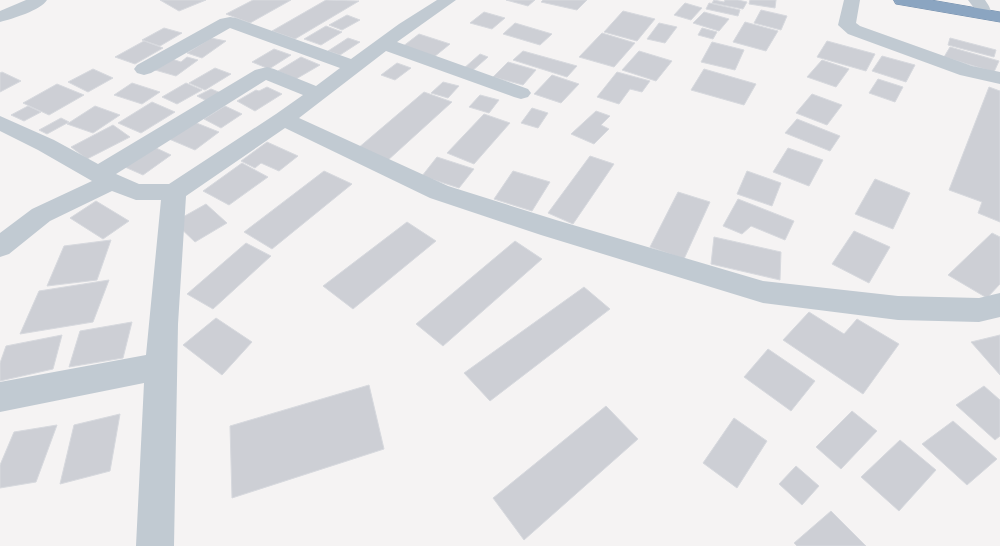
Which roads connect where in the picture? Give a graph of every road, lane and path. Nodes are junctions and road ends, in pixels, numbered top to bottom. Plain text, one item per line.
1 (39, 0) edge
2 (852, 0) edge
3 (902, 0) edge
4 (438, 1) edge
5 (979, 7) edge
6 (0, 16) edge
7 (1000, 17) edge
8 (384, 44) junction
9 (354, 67) junction
10 (144, 69) dead end
11 (1000, 78) edge
12 (521, 93) dead end
13 (319, 94) junction
14 (284, 119) junction
15 (0, 124) edge
16 (105, 178) junction
17 (174, 192) junction
18 (0, 247) edge
19 (1000, 305) edge
20 (162, 366) junction
21 (0, 397) edge
22 (155, 546) edge

1 - 6 street
2 - 11 street
3 - 5 highway
4 - 8 street
5 - 7 highway
8 - 9 street
8 - 12 street
9 - 10 street
9 - 13 street
13 - 14 street
13 - 16 street
14 - 17 street
14 - 19 street
15 - 16 street
16 - 17 street
16 - 18 street
17 - 20 street
20 - 21 street
20 - 22 street

